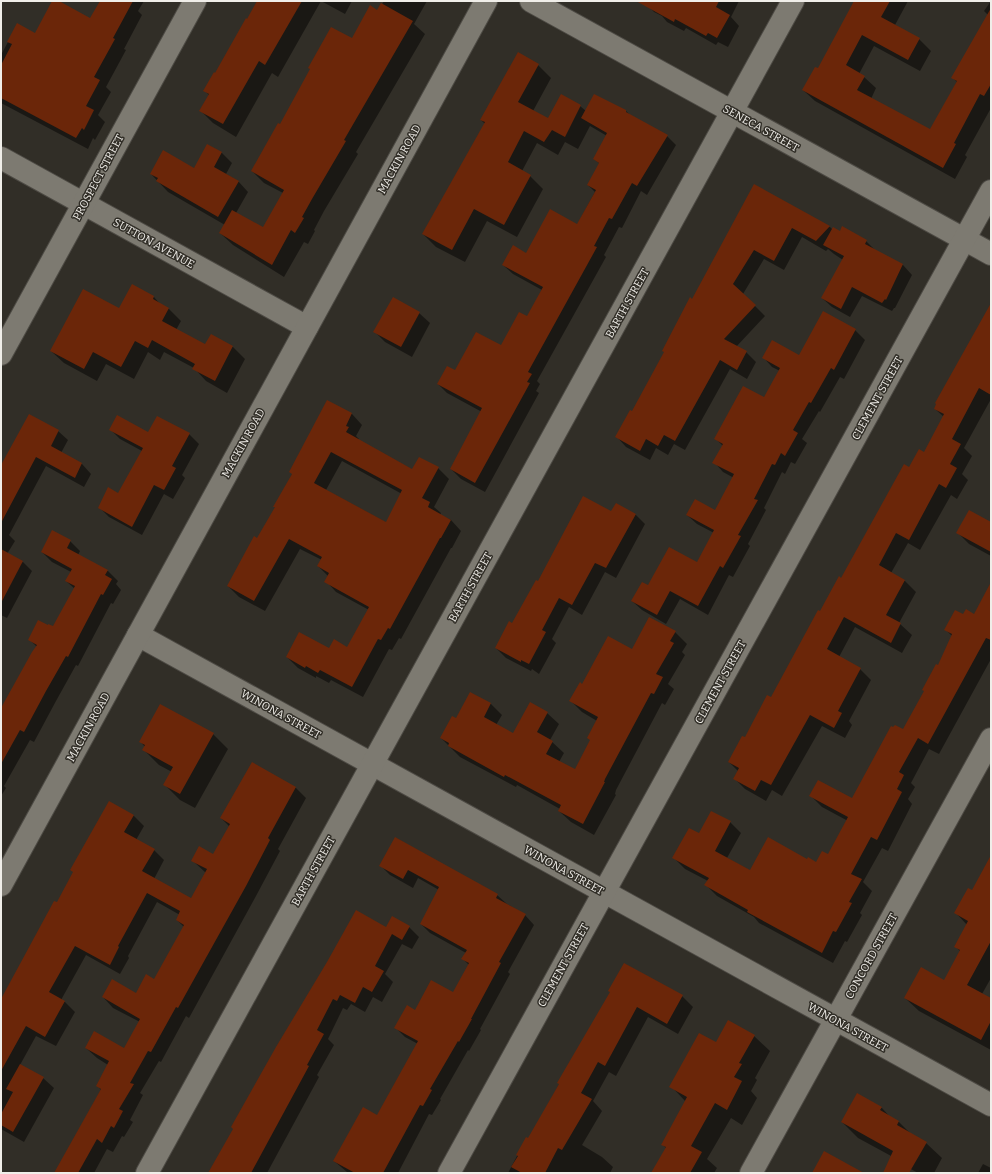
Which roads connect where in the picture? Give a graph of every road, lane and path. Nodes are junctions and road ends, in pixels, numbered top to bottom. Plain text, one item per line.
1 (194, 1) edge
2 (486, 1) edge
3 (531, 1) edge
4 (793, 1) edge
5 (732, 112) junction
6 (1, 158) edge
7 (991, 191) edge
8 (83, 204) junction
9 (964, 239) junction
10 (991, 254) edge
11 (307, 327) junction
12 (1, 354) edge
13 (138, 635) junction
14 (991, 739) edge
15 (372, 764) junction
16 (1, 886) edge
17 (604, 892) junction
18 (836, 1020) junction
19 (991, 1105) edge
20 (147, 1173) edge
21 (449, 1173) edge
22 (751, 1173) edge

1 - 8 street, PROSPECT STREET
2 - 11 street, MACKIN ROAD
3 - 5 street, SENECA STREET
4 - 5 street, BARTH STREET
5 - 9 street, SENECA STREET
5 - 15 street, BARTH STREET
6 - 8 street, SUTTON AVENUE
7 - 9 street, CLEMENT STREET
8 - 11 street, SUTTON AVENUE
8 - 12 street, PROSPECT STREET
9 - 10 street, SENECA STREET
9 - 17 street, CLEMENT STREET
11 - 13 street, MACKIN ROAD
13 - 15 street, WINONA STREET
13 - 16 street, MACKIN ROAD
14 - 18 street, CONCORD STREET
15 - 17 street, WINONA STREET
15 - 20 street, BARTH STREET
17 - 18 street, WINONA STREET
17 - 21 street, CLEMENT STREET
18 - 19 street, WINONA STREET
18 - 22 street, CONCORD STREET

